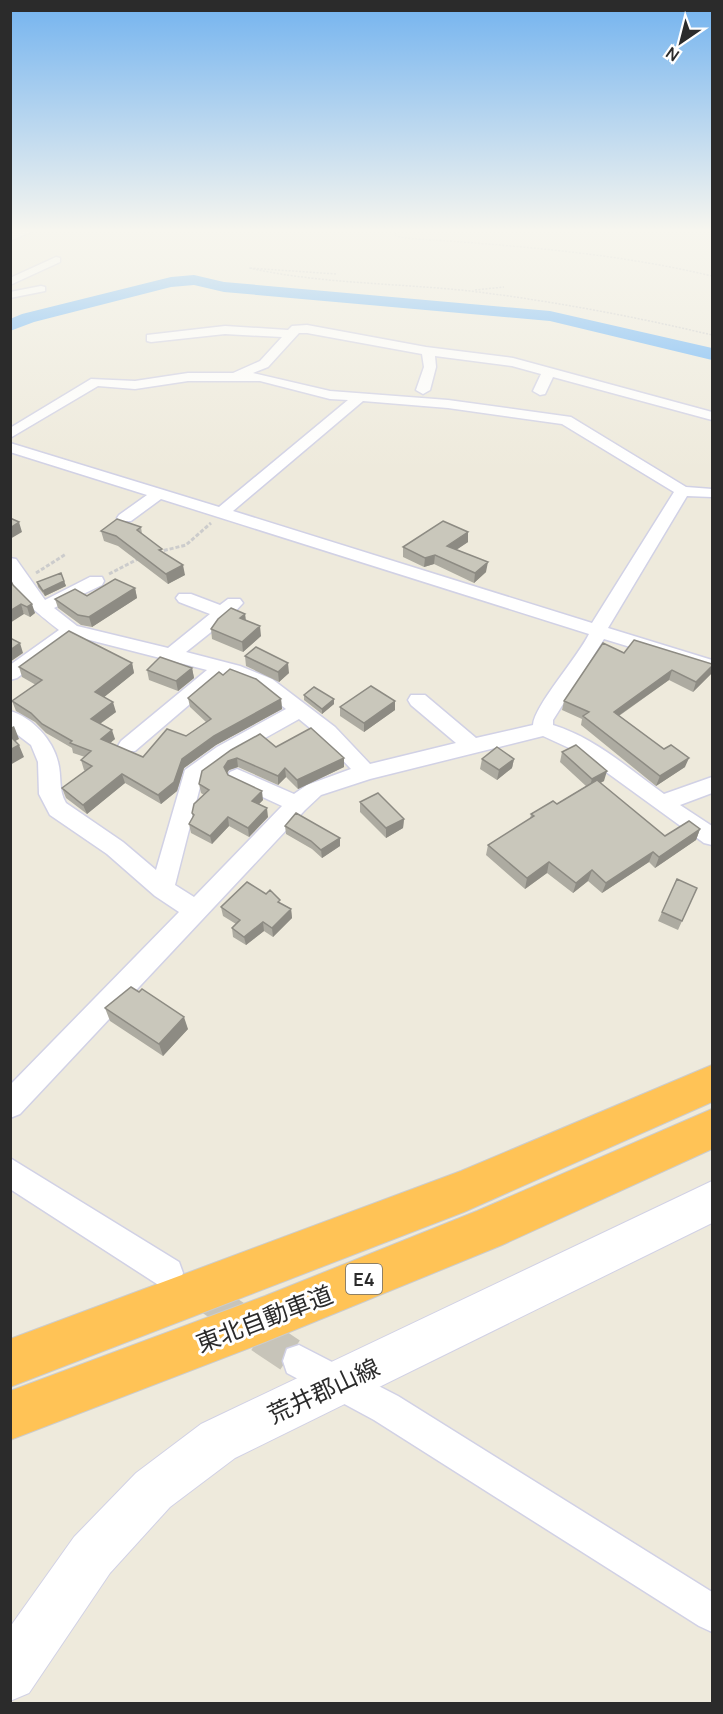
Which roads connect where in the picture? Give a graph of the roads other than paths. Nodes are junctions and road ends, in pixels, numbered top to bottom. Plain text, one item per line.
1 (290, 334) junction
2 (151, 338) dead end
3 (428, 351) junction
4 (549, 371) junction
5 (230, 378) junction
6 (423, 390) dead end
7 (540, 391) dead end
8 (360, 397) junction
9 (712, 416) edge
10 (10, 434) edge
11 (10, 447) edge
12 (682, 491) junction
13 (159, 493) junction
14 (712, 493) edge
15 (222, 513) junction
16 (126, 518) dead end
17 (10, 563) edge
18 (17, 581) edge
19 (96, 581) road end
20 (185, 598) dead end
21 (42, 608) junction
22 (71, 630) junction
23 (600, 631) junction
24 (171, 655) junction
25 (712, 666) edge
26 (222, 667) junction
27 (10, 674) edge
28 (418, 700) dead end
29 (300, 710) junction
30 (10, 718) edge
31 (543, 729) junction
32 (128, 746) dead end
33 (472, 746) junction
34 (366, 772) junction
35 (237, 777) edge
36 (712, 785) edge
37 (661, 803) junction
38 (297, 804) junction
39 (712, 837) edge
40 (163, 889) junction
41 (195, 910) junction
42 (712, 1083) edge
43 (10, 1105) edge
44 (712, 1129) edge
45 (10, 1172) edge
46 (712, 1202) edge
47 (168, 1273) dead end
48 (299, 1361) tunnel mouth
49 (10, 1363) edge
50 (340, 1383) junction
51 (10, 1416) edge
52 (712, 1613) edge
53 (10, 1674) edge

1 - 2 street
1 - 3 street
1 - 5 street
3 - 4 street
3 - 6 street
4 - 7 street
4 - 9 street
5 - 8 street
5 - 10 street
8 - 12 street
8 - 15 street
11 - 13 street
12 - 14 street
12 - 23 street
13 - 15 street
13 - 16 street
15 - 23 street
17 - 18 street
18 - 21 street
19 - 21 street
20 - 24 street
21 - 22 street
22 - 24 street
22 - 27 street
23 - 25 street
23 - 31 street
24 - 26 street
26 - 29 street
26 - 32 street
28 - 33 street
29 - 34 street
29 - 40 street
30 - 40 street
31 - 33 street
31 - 37 street
33 - 34 street
34 - 38 street
35 - 38 street
36 - 37 street
37 - 39 street
38 - 41 street
40 - 41 street
41 - 43 street
42 - 49 highway, E4
44 - 51 highway, 東北自動車道 / E4
45 - 47 street
46 - 50 main road, 荒井郡山線
48 - 50 street
50 - 52 street
50 - 53 main road, 荒井郡山線

